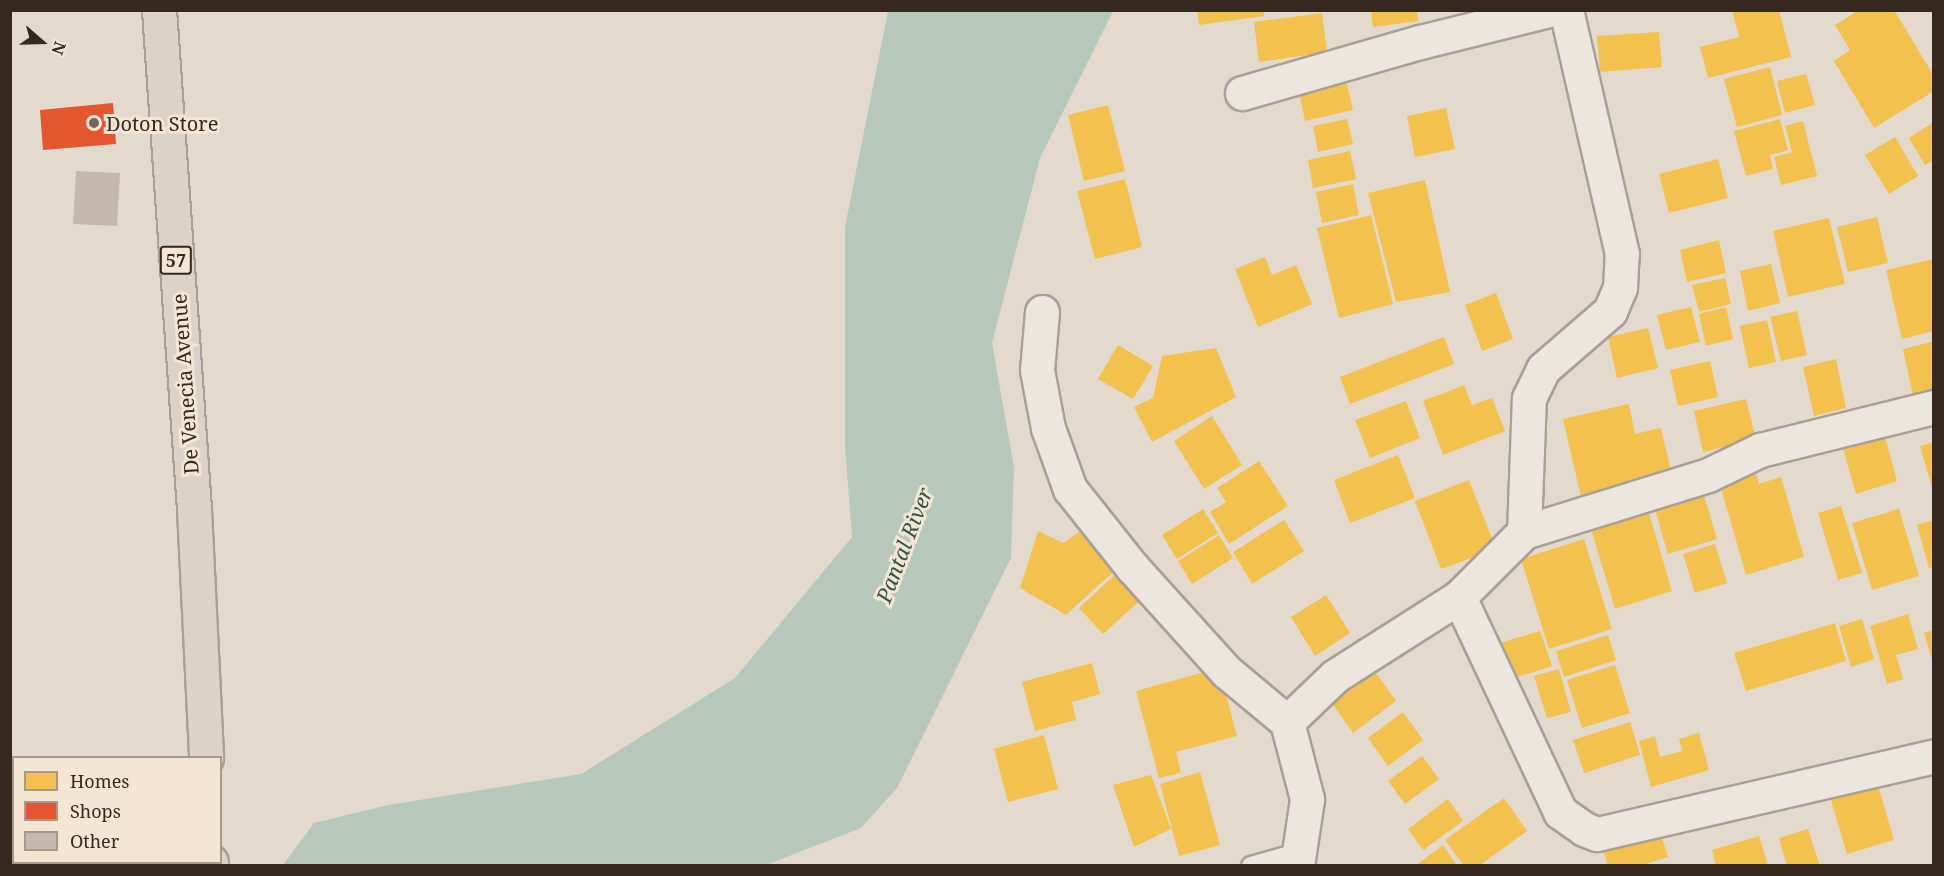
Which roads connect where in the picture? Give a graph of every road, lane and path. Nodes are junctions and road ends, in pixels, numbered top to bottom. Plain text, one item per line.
1 (159, 10) edge
2 (1549, 10) edge
3 (1566, 10) edge
4 (1242, 93) dead end
5 (1042, 312) dead end
6 (1934, 407) edge
7 (1524, 532) junction
8 (1459, 597) junction
9 (1287, 722) junction
10 (206, 756) edge
11 (1934, 756) edge
12 (1298, 859) edge
13 (1251, 866) edge

1 - 10 highway, De Venecia Avenue / 57
2 - 4 street
3 - 7 street
5 - 9 street
6 - 7 street
7 - 8 street
8 - 9 street
8 - 11 street
9 - 12 street
12 - 13 lane

